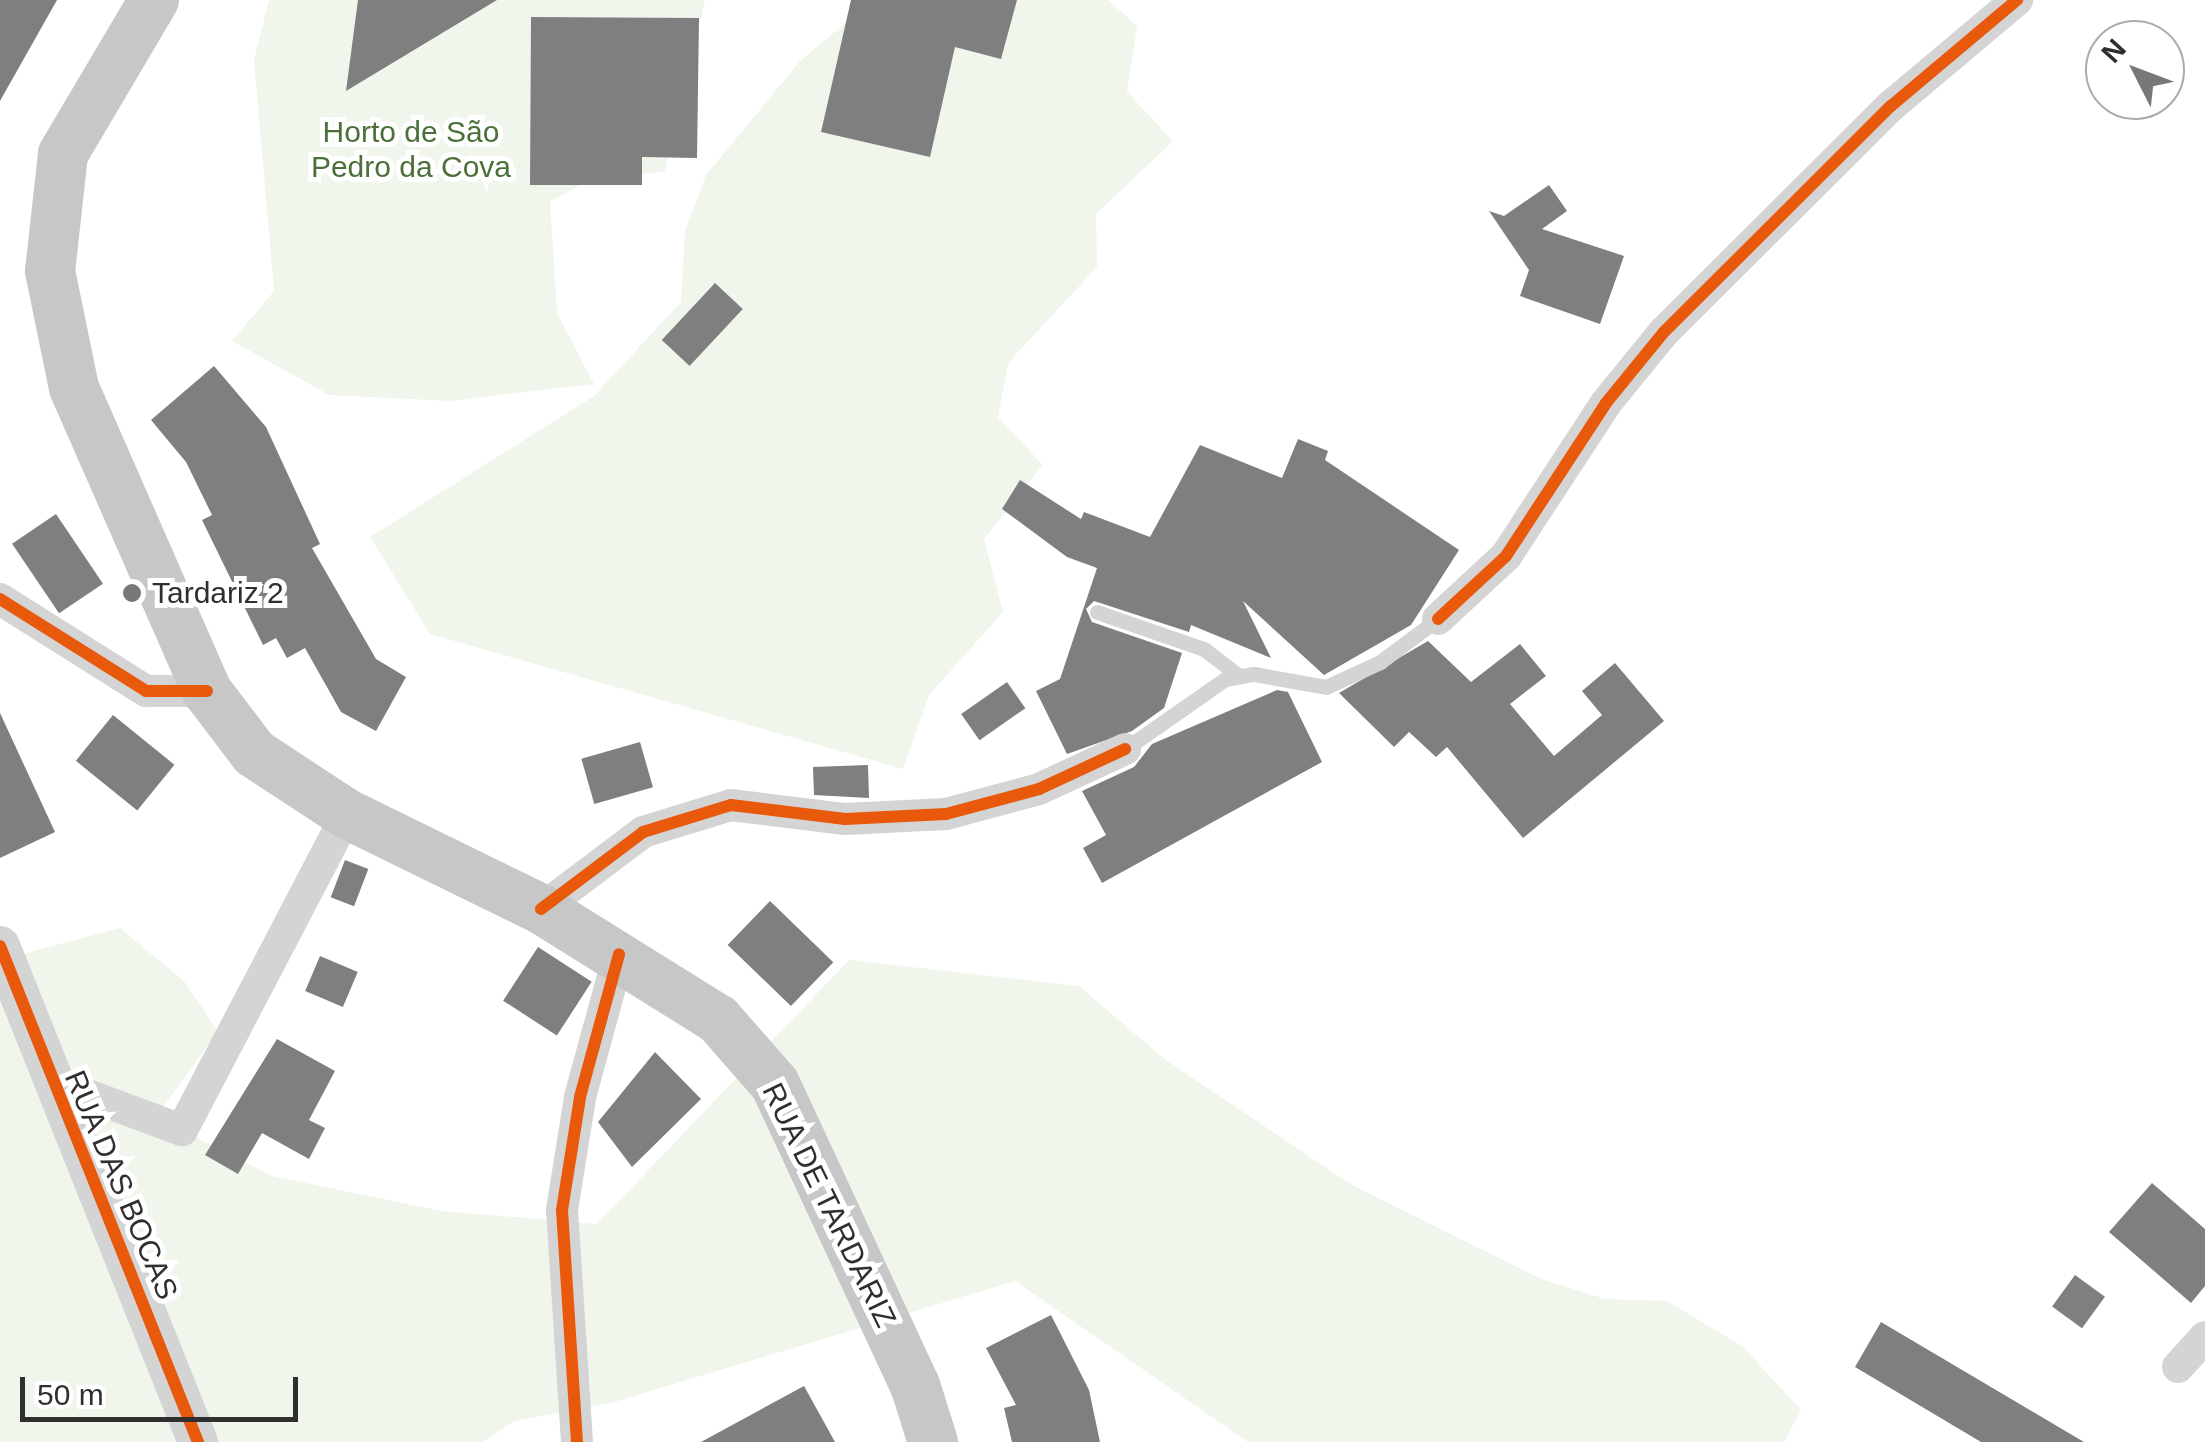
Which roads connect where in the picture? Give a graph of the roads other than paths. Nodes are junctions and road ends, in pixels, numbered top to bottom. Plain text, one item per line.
1 (154, 0) edge
2 (2016, 0) edge
3 (0, 599) edge
4 (1097, 612) dead end
5 (1438, 619) joint
6 (1239, 676) junction
7 (207, 692) junction
8 (1125, 749) joint
9 (347, 814) junction
10 (541, 909) junction
11 (0, 946) edge
12 (619, 954) junction
13 (50, 1081) junction
14 (2205, 1337) edge
15 (2178, 1367) dead end
16 (198, 1442) edge
17 (577, 1442) edge
18 (933, 1442) edge

1 - 7 main road, RUA DE TARDARIZ
2 - 5 street
3 - 7 street
4 - 6 lane
5 - 6 lane
6 - 8 lane
7 - 9 main road, RUA DE TARDARIZ
8 - 10 street
9 - 10 main road, RUA DE TARDARIZ
9 - 13 street
10 - 12 main road, RUA DE TARDARIZ
11 - 13 street, RUA DAS BOCAS
12 - 17 street
12 - 18 main road, RUA DE TARDARIZ
13 - 16 street, RUA DAS BOCAS
14 - 15 street

